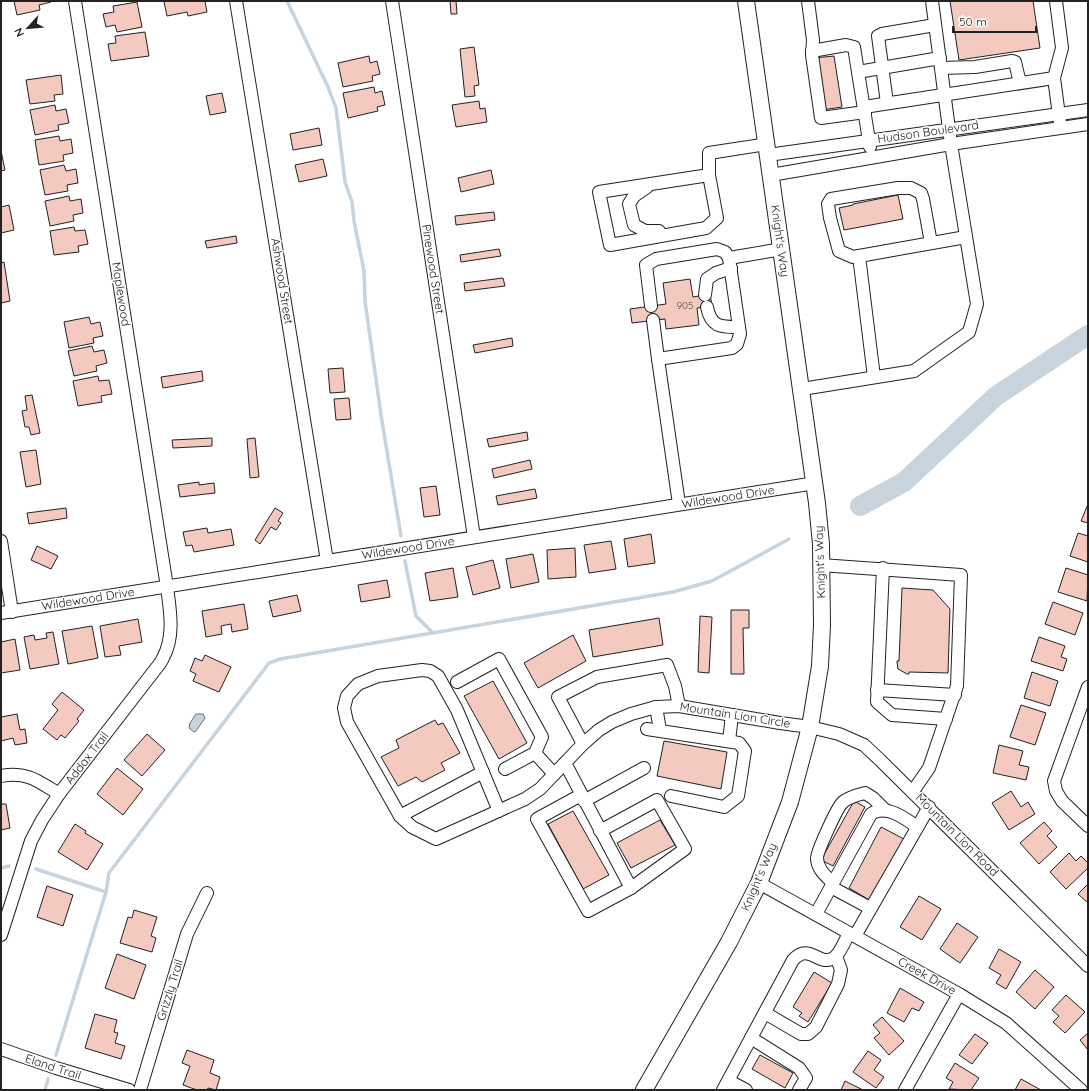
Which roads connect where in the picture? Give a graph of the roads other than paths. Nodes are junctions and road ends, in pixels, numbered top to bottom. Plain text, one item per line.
1 (75, 1) edge
2 (236, 1) edge
3 (392, 1) edge
4 (746, 1) edge
5 (808, 1) edge
6 (932, 1) edge
7 (1056, 1) edge
8 (935, 25) junction
9 (812, 51) junction
10 (941, 63) junction
11 (882, 68) junction
12 (858, 72) junction
13 (1054, 78) junction
14 (1020, 83) junction
15 (945, 95) junction
16 (887, 103) junction
17 (864, 109) junction
18 (1088, 110) edge
19 (1059, 115) junction
20 (1088, 124) edge
21 (1061, 128) junction
22 (950, 130) junction
23 (869, 140) junction
24 (951, 144) junction
25 (767, 149) junction
26 (872, 158) junction
27 (771, 174) junction
28 (709, 175) junction
29 (650, 185) junction
30 (706, 228) junction
31 (966, 237) junction
32 (931, 243) junction
33 (782, 249) junction
34 (859, 256) junction
35 (730, 263) junction
36 (652, 306) dead end
37 (654, 320) dead end
38 (739, 327) junction
39 (658, 358) junction
40 (874, 377) junction
41 (802, 389) junction
42 (815, 483) junction
43 (679, 504) junction
44 (474, 537) junction
45 (1, 541) edge
46 (327, 561) junction
47 (821, 565) junction
48 (882, 568) junction
49 (167, 587) junction
50 (6, 612) edge
51 (457, 682) dead end
52 (1088, 687) edge
53 (877, 690) junction
54 (954, 695) junction
55 (679, 706) junction
56 (656, 707) junction
57 (732, 715) junction
58 (946, 719) junction
59 (810, 727) junction
60 (647, 729) dead end
61 (660, 730) junction
62 (729, 741) junction
63 (583, 744) junction
64 (535, 753) junction
65 (565, 764) junction
66 (644, 768) dead end
67 (505, 769) dead end
68 (483, 772) junction
69 (554, 774) junction
70 (1, 776) edge
71 (913, 791) junction
72 (58, 794) junction
73 (670, 796) dead end
74 (582, 798) junction
75 (929, 807) junction
76 (885, 810) junction
77 (499, 811) junction
78 (400, 816) junction
79 (1088, 826) edge
80 (917, 827) junction
81 (600, 831) junction
82 (759, 883) junction
83 (832, 885) junction
84 (631, 888) junction
85 (207, 893) dead end
86 (870, 908) junction
87 (816, 914) junction
88 (852, 934) junction
89 (1, 935) edge
90 (836, 956) junction
91 (1088, 966) edge
92 (959, 994) junction
93 (765, 1013) junction
94 (752, 1038) junction
95 (1, 1049) edge
96 (726, 1085) edge
97 (129, 1090) edge
98 (140, 1090) edge
99 (644, 1090) edge
100 (746, 1090) edge
101 (799, 1090) edge
102 (905, 1090) edge
103 (1081, 1090) edge

1 - 49 street, Maplewood
2 - 46 street, Ashwood Street
3 - 44 street, Pinewood Street
4 - 25 main road, Knight's Way
5 - 9 street
6 - 8 street
7 - 13 street
8 - 10 street
8 - 11 street
9 - 12 street
9 - 17 street
10 - 11 street
10 - 14 street
10 - 15 street
11 - 12 street
11 - 16 street
12 - 17 street
13 - 14 street
13 - 19 street
14 - 15 street
15 - 16 street
15 - 22 street
16 - 17 street
17 - 23 street
18 - 19 street, Hudson Boulevard
19 - 21 street
19 - 22 street, Hudson Boulevard
20 - 21 street, Hudson Boulevard
21 - 24 street, Hudson Boulevard
22 - 23 street, Hudson Boulevard
22 - 24 street
23 - 25 street, Hudson Boulevard
23 - 26 street
24 - 26 street, Hudson Boulevard
24 - 31 street
25 - 27 main road, Knight's Way
25 - 28 street, Hudson Boulevard
26 - 27 street, Hudson Boulevard
27 - 33 main road, Knight's Way
28 - 29 street
28 - 30 street
29 - 30 street
29 - 30 street
31 - 32 street
31 - 40 street
32 - 34 street
32 - 34 street
33 - 35 street
33 - 41 main road, Knight's Way
34 - 40 street
35 - 36 street
35 - 38 street
35 - 38 street
37 - 39 street
38 - 39 street
39 - 43 street
40 - 41 street
41 - 42 main road, Knight's Way
42 - 43 street, Wildewood Drive
42 - 47 main road, Knight's Way
43 - 44 street, Wildewood Drive
44 - 46 street, Wildewood Drive
45 - 50 street
46 - 49 street, Wildewood Drive
47 - 48 street
47 - 59 main road, Knight's Way
48 - 53 street
48 - 54 street
49 - 50 street, Wildewood Drive
49 - 72 street, Addax Trail
51 - 64 street
52 - 79 street
53 - 54 street
53 - 58 street
54 - 58 street
55 - 56 street, Mountain Lion Circle
55 - 57 street, Mountain Lion Circle
55 - 63 street
56 - 61 street
56 - 63 street, Mountain Lion Circle
57 - 59 street, Mountain Lion Circle
57 - 62 street
58 - 71 street
59 - 71 street, Mountain Lion Road
59 - 82 main road, Knight's Way
60 - 61 street
61 - 62 street
62 - 73 street
63 - 65 street, Mountain Lion Circle
64 - 67 street
64 - 69 street
65 - 69 street, Mountain Lion Circle
65 - 74 street
66 - 74 street
68 - 77 street
68 - 78 street
68 - 78 street
69 - 77 street, Mountain Lion Circle
70 - 72 street
71 - 75 street, Mountain Lion Road
72 - 89 street, Addax Trail
74 - 81 street
74 - 84 street
75 - 80 street
75 - 91 street, Mountain Lion Road
76 - 80 street
76 - 83 street
76 - 83 street
77 - 78 street, Mountain Lion Circle
80 - 86 street
81 - 84 street
81 - 84 street
82 - 87 street, Creek Drive
82 - 99 main road, Knight's Way
83 - 86 street
83 - 87 street
85 - 98 street, Grizzly Trail
86 - 88 street
87 - 88 street, Creek Drive
88 - 90 street
88 - 92 street, Creek Drive
90 - 93 street
90 - 93 street
92 - 102 street
92 - 103 street, Creek Drive
93 - 94 street
94 - 96 street
94 - 101 street
95 - 97 street, Eland Trail
96 - 100 street

